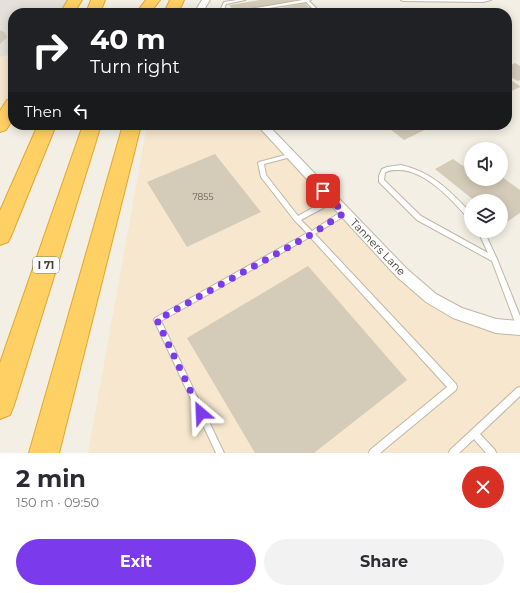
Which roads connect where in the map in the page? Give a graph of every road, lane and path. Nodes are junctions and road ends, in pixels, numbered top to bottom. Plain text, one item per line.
1 (153, 0) edge
2 (243, 0) edge
3 (307, 0) edge
4 (403, 0) edge
5 (489, 0) edge
6 (147, 8) edge
7 (223, 8) edge
8 (261, 8) edge
9 (314, 8) edge
10 (8, 112) edge
11 (0, 126) edge
12 (45, 130) edge
13 (90, 130) edge
14 (131, 130) edge
15 (266, 130) edge
16 (289, 156) junction
17 (332, 200) junction
18 (464, 210) edge
19 (344, 213) junction
20 (297, 218) junction
21 (312, 234) junction
22 (0, 236) edge
23 (484, 238) edge
24 (494, 259) junction
25 (520, 327) edge
26 (520, 391) edge
27 (0, 405) edge
28 (474, 433) junction
29 (44, 453) edge
30 (220, 453) edge
31 (373, 453) edge
32 (453, 453) edge
33 (492, 453) edge

1 - 6 highway
2 - 7 lane
3 - 8 lane
3 - 9 lane
4 - 5 lane
10 - 11 highway
12 - 22 highway
13 - 27 highway, I 71
14 - 29 highway
15 - 16 street, Tanners Lane
16 - 17 street, Tanners Lane
16 - 20 lane
17 - 19 street, Tanners Lane
17 - 20 lane
18 - 24 lane
19 - 21 lane
19 - 25 street, Tanners Lane
20 - 21 lane
21 - 30 lane
21 - 31 lane
23 - 24 lane
24 - 25 lane
26 - 28 lane
28 - 32 lane
28 - 33 lane

